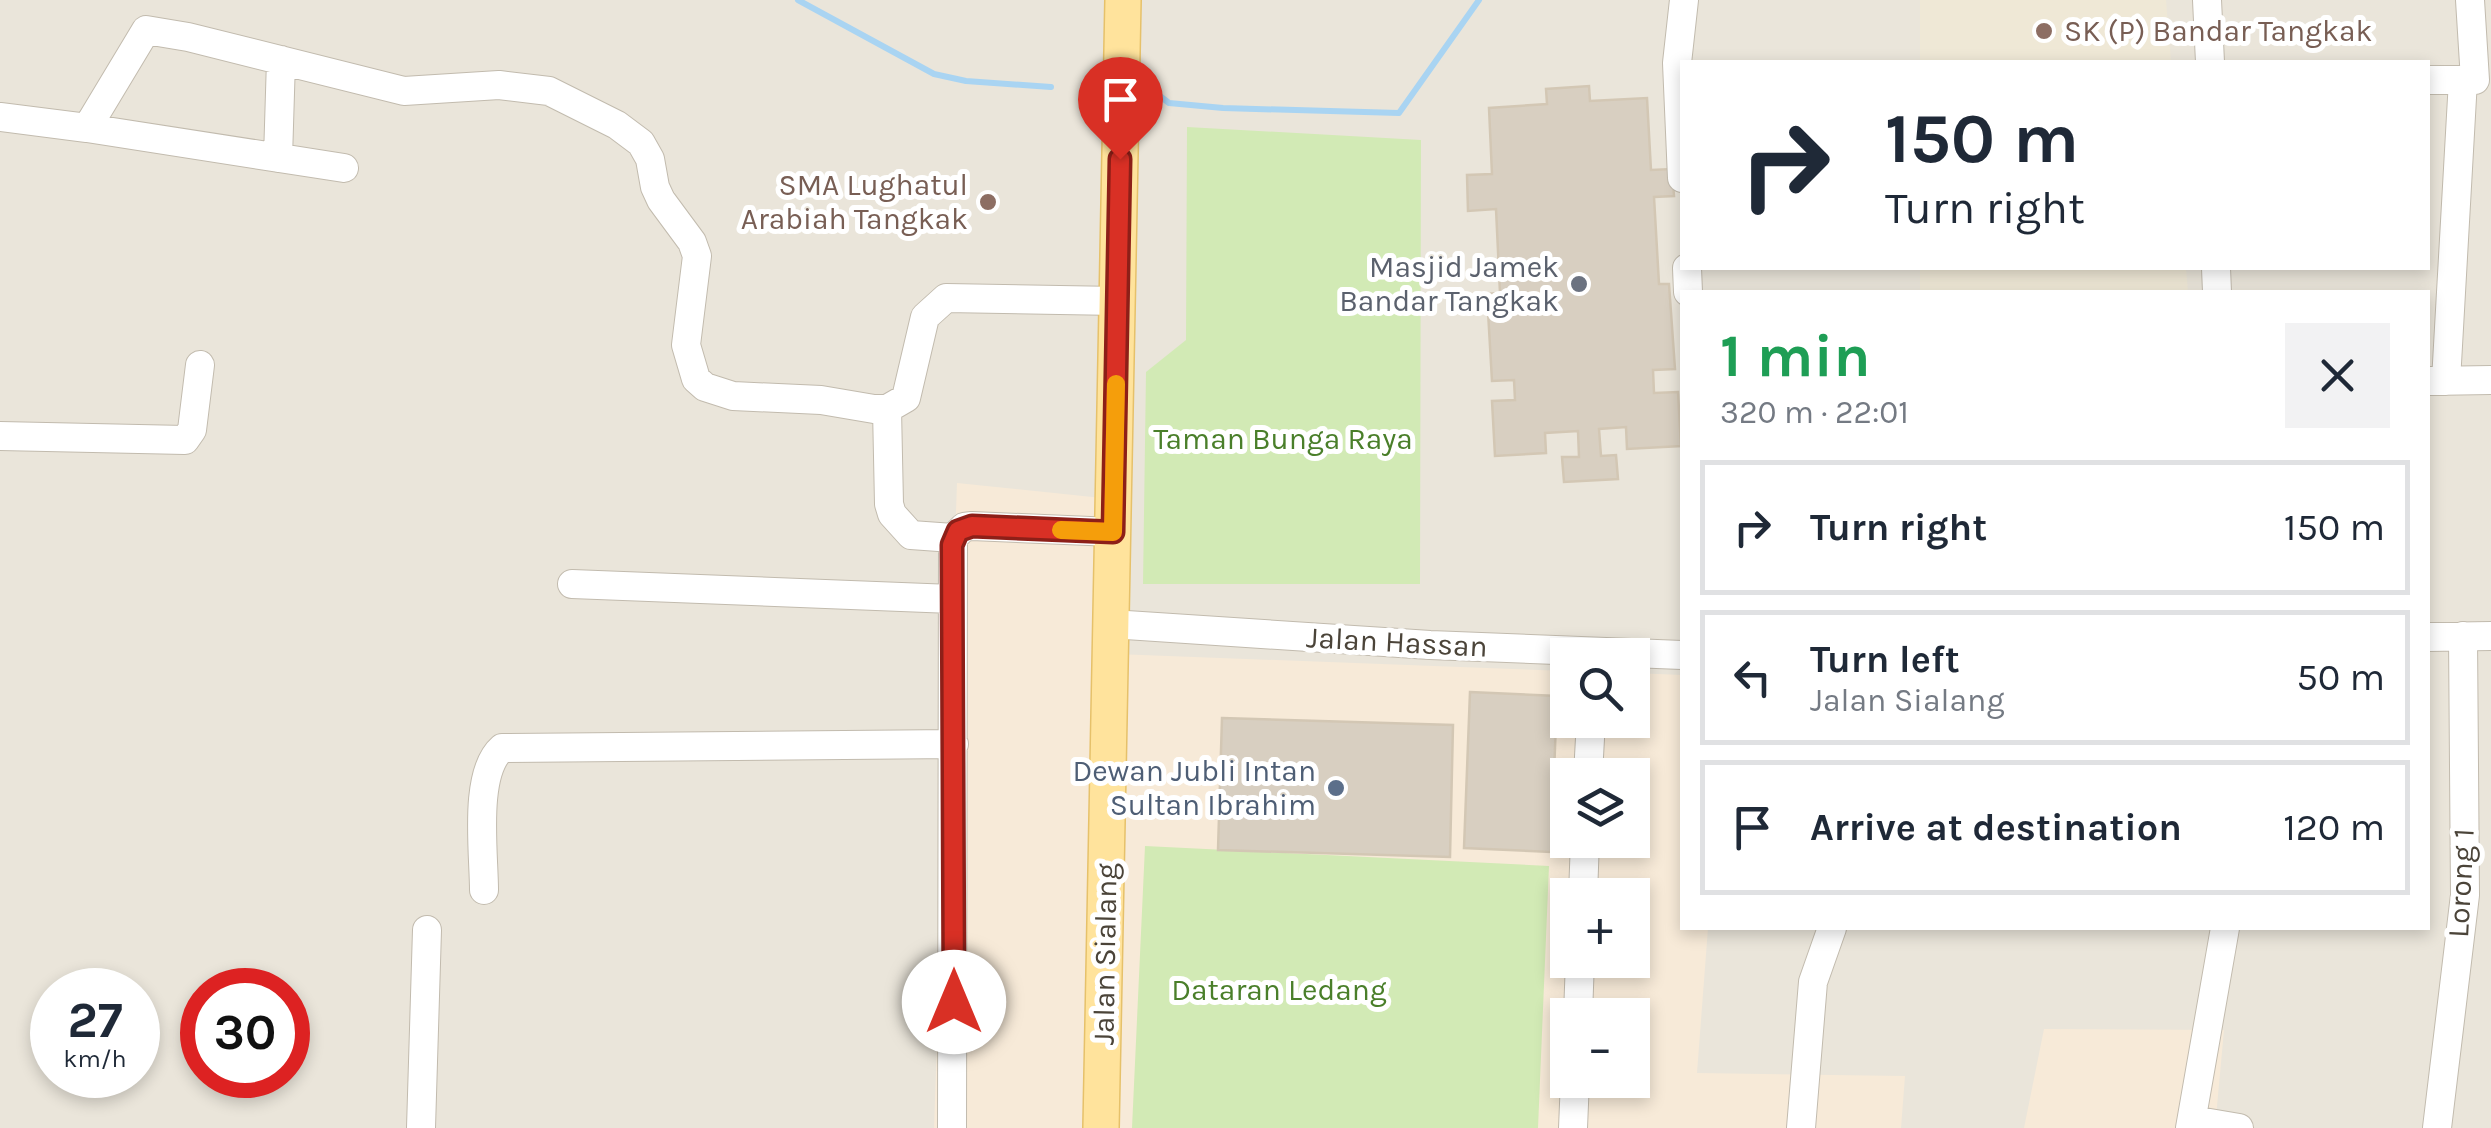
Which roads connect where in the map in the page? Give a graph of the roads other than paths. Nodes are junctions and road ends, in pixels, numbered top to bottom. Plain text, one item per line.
1 (1124, 0) edge
2 (1684, 0) edge
3 (2207, 0) edge
4 (2470, 0) edge
5 (280, 60) junction
6 (2210, 60) edge
7 (2476, 79) edge
8 (2430, 80) edge
9 (0, 116) edge
10 (87, 128) junction
11 (1680, 132) edge
12 (278, 158) junction
13 (344, 168) dead end
14 (1118, 301) junction
15 (200, 365) dead end
16 (2491, 380) edge
17 (2437, 381) edge
18 (887, 409) junction
19 (0, 436) edge
20 (1113, 532) junction
21 (953, 538) junction
22 (572, 584) dead end
23 (952, 587) junction
24 (1112, 624) junction
25 (2477, 636) edge
26 (2430, 637) edge
27 (1550, 651) edge
28 (1650, 654) edge
29 (1680, 655) edge
30 (954, 744) junction
31 (484, 890) dead end
32 (2478, 896) edge
33 (427, 930) dead end
34 (1831, 930) edge
35 (2225, 930) edge
36 (1574, 1098) edge
37 (2191, 1124) edge
38 (421, 1128) edge
39 (952, 1128) edge
40 (1101, 1128) edge
41 (1572, 1128) edge
42 (1800, 1128) edge
43 (2239, 1128) edge
44 (2437, 1128) edge

1 - 14 main road, Jalan Sialang
2 - 11 street
3 - 6 street
4 - 7 street
5 - 10 street
5 - 12 street
5 - 18 street
7 - 8 street
7 - 17 street
9 - 10 street
10 - 12 street
12 - 13 street
14 - 18 street
14 - 20 main road, Jalan Sialang
15 - 19 street
16 - 17 street
18 - 21 street
20 - 21 street
20 - 24 main road, Jalan Sialang
21 - 23 street
22 - 23 street
23 - 30 street
24 - 27 street, Jalan Hassan
24 - 40 main road, Jalan Sialang
25 - 26 street
25 - 32 street, Lorong 1
28 - 29 street, Jalan Hassan
30 - 31 street
30 - 39 street
32 - 44 street, Lorong 1
33 - 38 street
34 - 42 street
35 - 37 street
36 - 41 street
37 - 43 street

